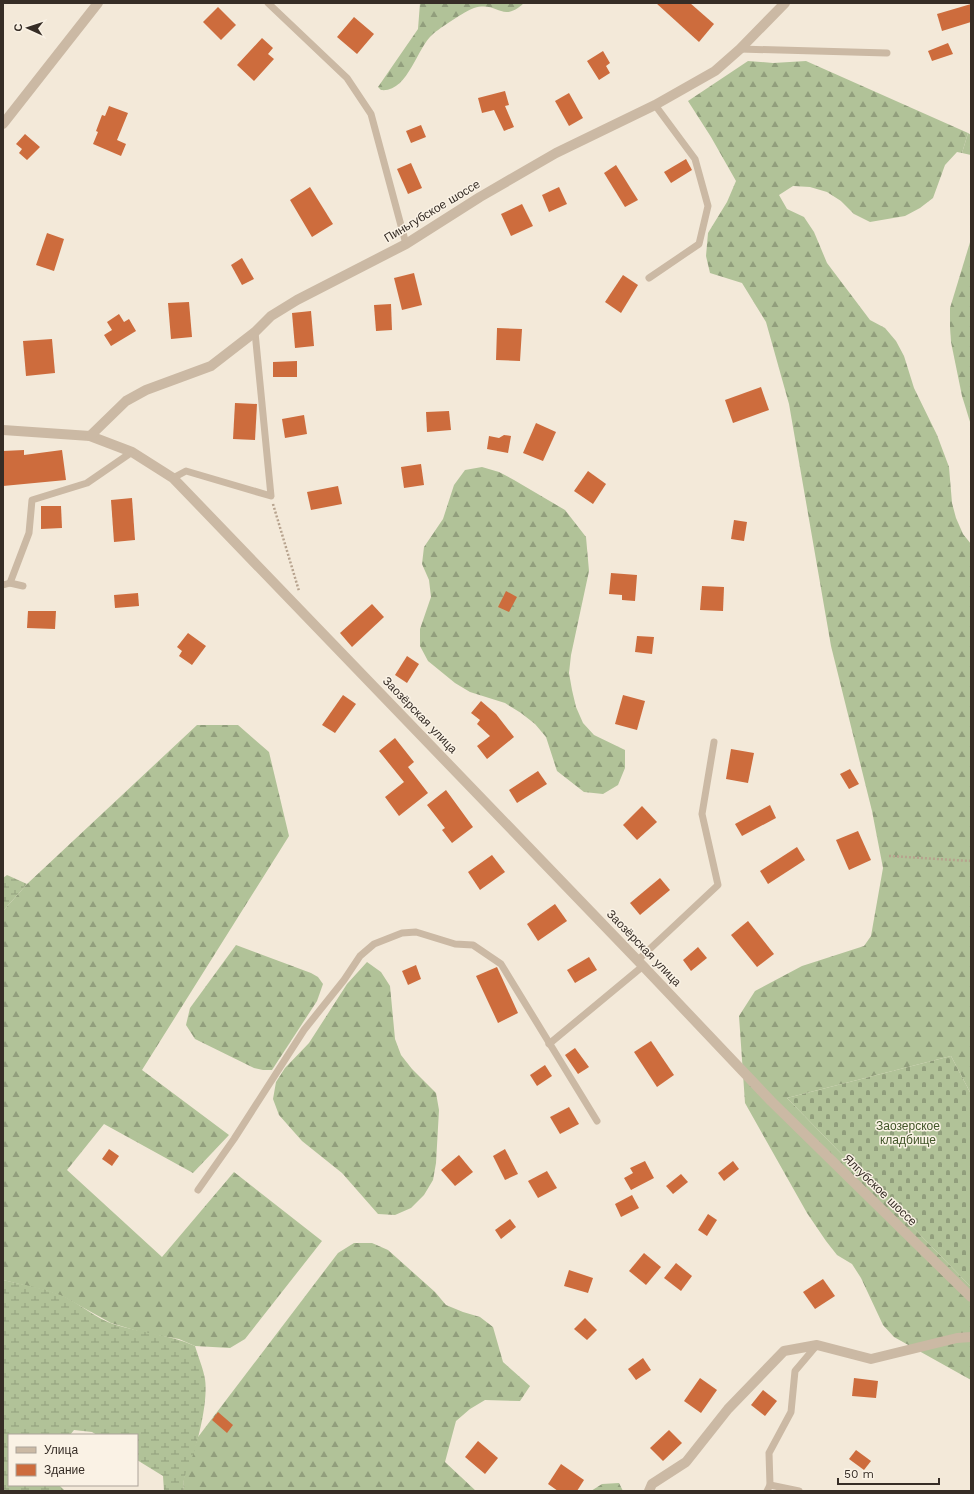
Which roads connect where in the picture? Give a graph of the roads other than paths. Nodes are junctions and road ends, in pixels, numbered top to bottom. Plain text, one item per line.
1 (98, 3) edge
2 (268, 3) edge
3 (785, 3) edge
4 (740, 49) junction
5 (887, 53) dead end
6 (655, 105) junction
7 (3, 124) edge
8 (406, 244) junction
9 (650, 278) dead end
10 (255, 332) junction
11 (3, 430) edge
12 (90, 436) junction
13 (132, 452) junction
14 (173, 478) junction
15 (7, 584) edge
16 (23, 586) dead end
17 (714, 742) dead end
18 (641, 963) junction
19 (549, 1044) junction
20 (772, 1101) joint
21 (596, 1121) dead end
22 (198, 1190) dead end
23 (971, 1297) edge
24 (971, 1337) edge
25 (817, 1345) junction
26 (768, 1488) edge
27 (649, 1491) edge
28 (799, 1491) edge

1 - 7 street
2 - 8 lane
3 - 4 street, Пиньгубское шоссе
4 - 5 lane
4 - 6 street, Пиньгубское шоссе
6 - 8 street, Пиньгубское шоссе
6 - 9 lane
8 - 10 street, Пиньгубское шоссе
10 - 12 street, Пиньгубское шоссе
10 - 14 lane
11 - 12 street, Заозёрская улица
12 - 13 street, Заозёрская улица
13 - 14 street, Заозёрская улица
13 - 15 lane
14 - 18 street, Заозёрская улица
15 - 16 lane
17 - 18 lane
18 - 19 lane
18 - 20 street, Заозёрская улица
19 - 21 lane
19 - 22 lane
20 - 23 street, Ялгубское шоссе
24 - 25 street
25 - 26 lane
25 - 27 street
26 - 28 lane

